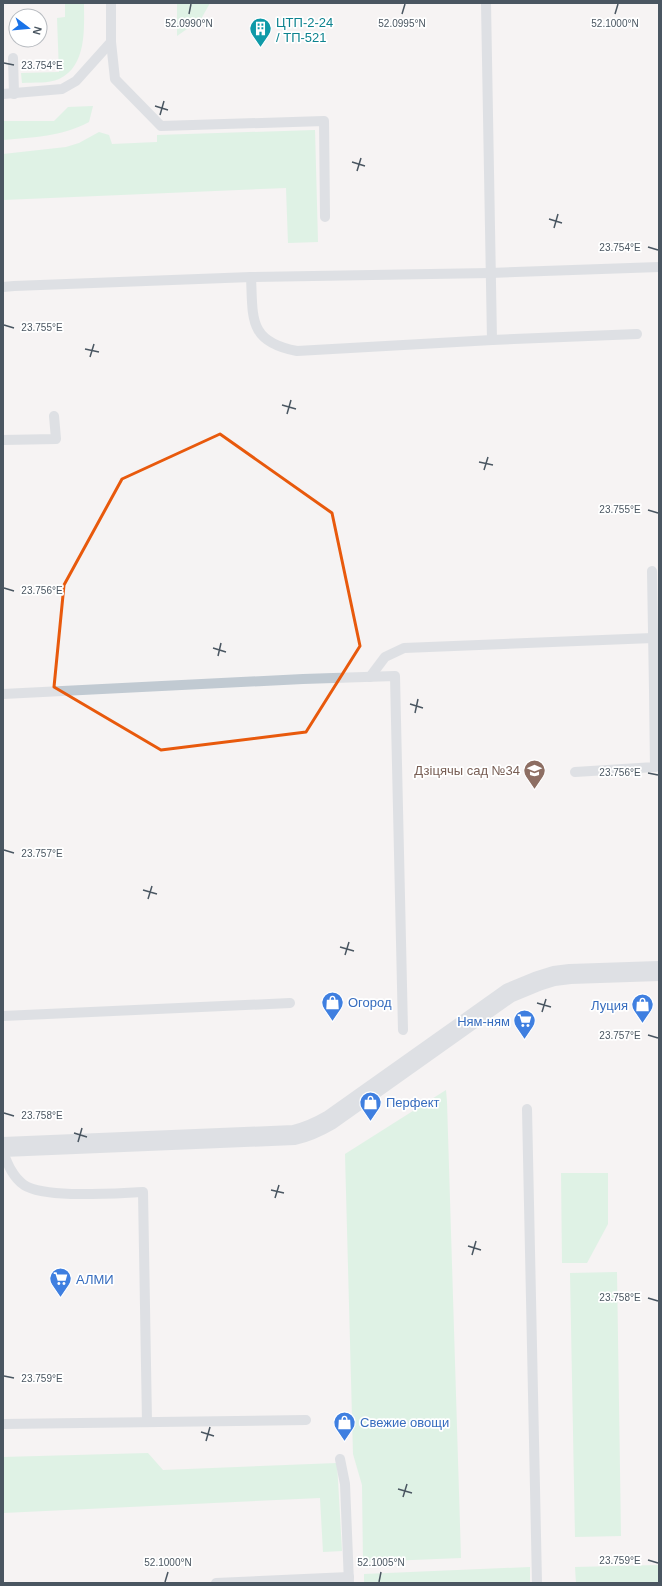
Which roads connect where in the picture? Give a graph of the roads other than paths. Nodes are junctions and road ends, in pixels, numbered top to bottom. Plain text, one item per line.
1 (111, 3) edge
2 (486, 3) edge
3 (112, 42) junction
4 (13, 58) dead end
5 (3, 94) edge
6 (14, 94) junction
7 (325, 217) dead end
8 (659, 267) edge
9 (490, 272) junction
10 (251, 277) junction
11 (3, 287) edge
12 (637, 334) dead end
13 (492, 340) junction
14 (54, 416) dead end
15 (3, 440) edge
16 (652, 570) dead end
17 (653, 638) junction
18 (370, 677) junction
19 (657, 690) edge
20 (3, 694) edge
21 (575, 772) dead end
22 (659, 971) edge
23 (290, 1003) dead end
24 (3, 1016) edge
25 (403, 1030) dead end
26 (527, 1110) dead end
27 (3, 1147) edge
28 (3, 1152) edge
29 (306, 1420) dead end
30 (147, 1422) junction
31 (3, 1424) edge
32 (340, 1459) dead end
33 (349, 1580) edge
34 (216, 1583) edge
35 (537, 1583) edge

1 - 3 lane
2 - 9 lane
3 - 6 lane
3 - 7 lane
4 - 6 lane
5 - 6 lane
8 - 9 lane
9 - 10 lane
9 - 13 lane
10 - 11 lane
10 - 13 lane
12 - 13 lane
14 - 15 lane
16 - 17 lane
17 - 18 lane
17 - 19 lane
18 - 20 lane
18 - 25 lane
19 - 21 lane
22 - 27 street
23 - 24 lane
26 - 35 lane
28 - 30 lane
29 - 30 lane
30 - 31 lane
32 - 33 lane
33 - 34 lane

